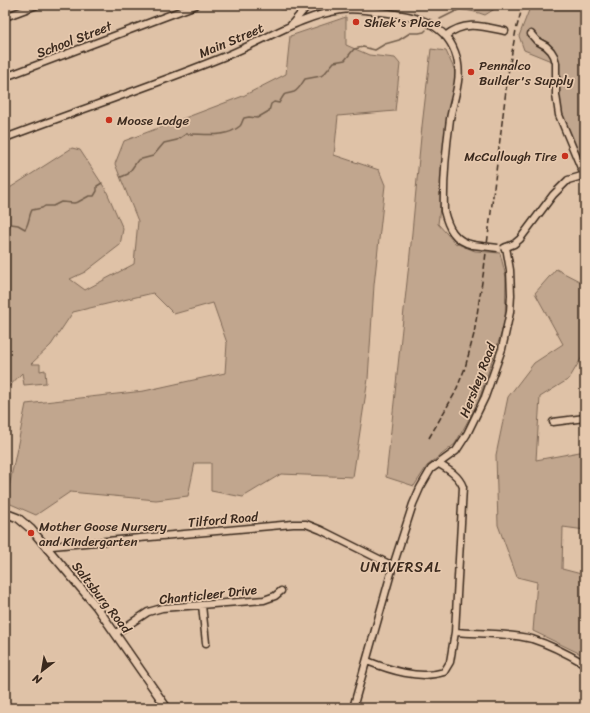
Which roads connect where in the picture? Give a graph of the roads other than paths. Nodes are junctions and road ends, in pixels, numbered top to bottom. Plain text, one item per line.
1 (37, 5) edge
2 (196, 5) edge
3 (281, 5) edge
4 (290, 5) edge
5 (308, 5) edge
6 (342, 10) junction
7 (5, 17) edge
8 (291, 26) junction
9 (505, 31) dead end
10 (531, 34) dead end
11 (445, 36) junction
12 (5, 77) edge
13 (5, 138) edge
14 (585, 175) edge
15 (506, 247) junction
16 (585, 418) edge
17 (553, 422) dead end
18 (439, 464) junction
19 (5, 513) edge
20 (47, 549) junction
21 (393, 566) junction
22 (281, 590) dead end
23 (202, 605) junction
24 (455, 632) junction
25 (116, 633) junction
26 (206, 643) dead end
27 (367, 661) junction
28 (585, 664) edge
29 (168, 708) edge
30 (353, 708) edge

1 - 7 street
2 - 12 street, School Street
3 - 4 street
5 - 6 street
5 - 8 street
6 - 8 street, Main Street
6 - 11 street, Main Street
8 - 13 street, Main Street
9 - 11 street
10 - 14 street
11 - 15 street, Main Street, bridge
14 - 15 street
15 - 18 street, Hershey Road
16 - 17 street
18 - 21 street, Hershey Road
18 - 24 street
19 - 20 main road, Saltsburg Road
20 - 21 street, Tilford Road
20 - 25 main road, Saltsburg Road
21 - 27 street, Hershey Road
22 - 23 street, Chanticleer Drive
23 - 25 street, Chanticleer Drive
23 - 26 street
24 - 27 street
24 - 28 street
25 - 29 main road, Saltsburg Road
27 - 30 street, Hershey Road

